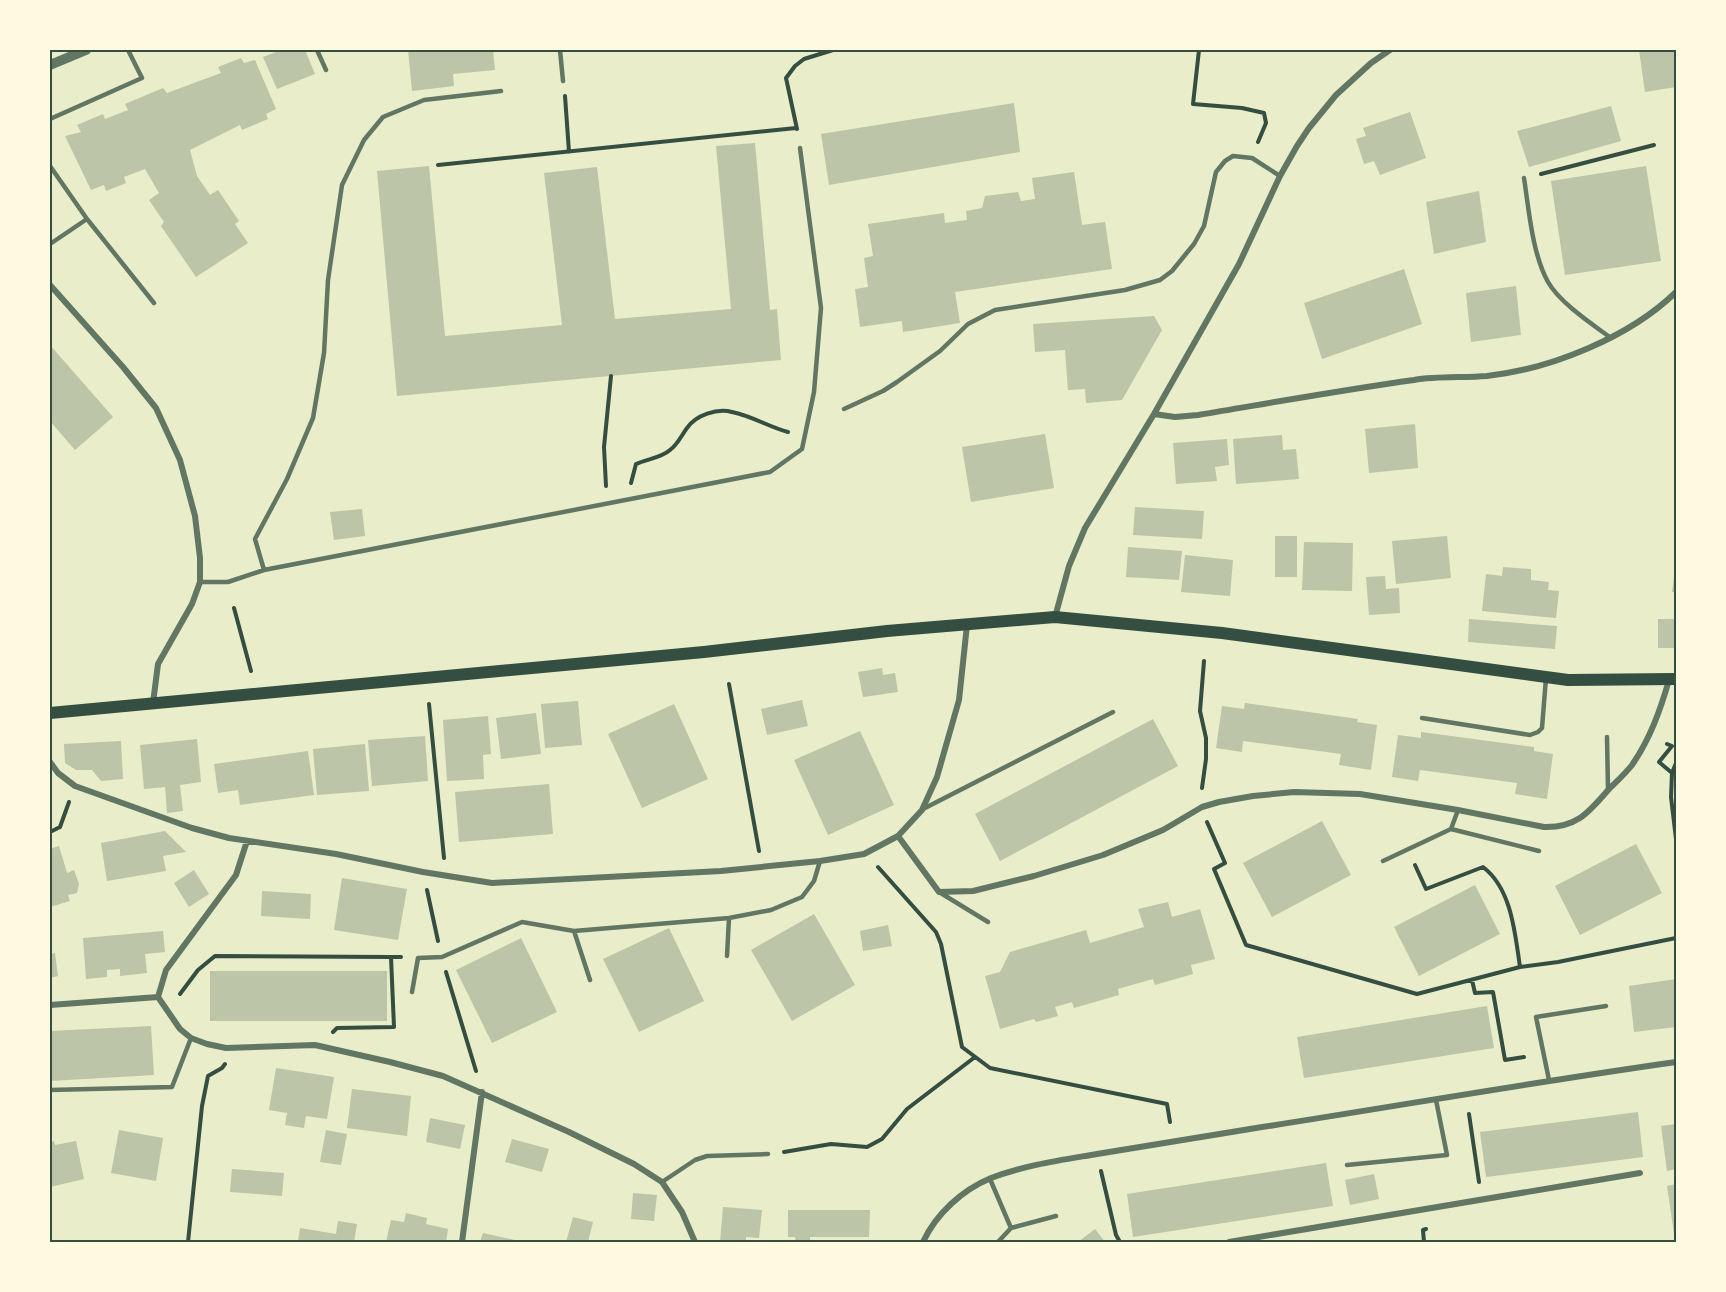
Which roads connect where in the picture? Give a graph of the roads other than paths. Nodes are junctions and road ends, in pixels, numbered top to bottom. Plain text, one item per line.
1 (86, 50) edge
2 (128, 50) edge
3 (317, 50) edge
4 (560, 50) edge
5 (1390, 50) edge
6 (50, 65) edge
7 (326, 70) dead end
8 (563, 81) dead end
9 (501, 91) dead end
10 (50, 119) edge
11 (800, 148) road end
12 (50, 166) edge
13 (1280, 176) junction
14 (1524, 178) road end
15 (87, 219) junction
16 (50, 244) edge
17 (50, 285) edge
18 (1677, 292) edge
19 (154, 303) dead end
20 (1611, 338) junction
21 (844, 409) dead end
22 (1154, 414) junction
23 (264, 570) junction
24 (200, 582) junction
25 (1055, 617) junction
26 (967, 625) junction
27 (1546, 678) junction
28 (1673, 680) edge
29 (153, 703) junction
30 (1113, 712) dead end
31 (50, 713) edge
32 (1422, 718) dead end
33 (1607, 737) dead end
34 (50, 762) edge
35 (1608, 790) junction
36 (922, 810) junction
37 (1458, 810) junction
38 (1451, 829) junction
39 (898, 836) junction
40 (247, 841) junction
41 (1539, 850) dead end
42 (820, 861) junction
43 (1383, 861) dead end
44 (939, 892) junction
45 (729, 918) junction
46 (988, 922) dead end
47 (574, 931) junction
48 (727, 956) dead end
49 (590, 980) dead end
50 (411, 992) dead end
51 (158, 997) junction
52 (50, 1005) edge
53 (1606, 1006) dead end
54 (191, 1038) junction
55 (1677, 1062) edge
56 (1550, 1080) junction
57 (50, 1090) edge
58 (482, 1092) junction
59 (1436, 1100) junction
60 (768, 1154) road end
61 (1347, 1165) dead end
62 (1640, 1173) dead end
63 (990, 1179) junction
64 (662, 1182) junction
65 (1056, 1216) dead end
66 (1011, 1228) junction
67 (462, 1242) edge
68 (695, 1242) edge
69 (923, 1242) edge
70 (998, 1242) edge
71 (1228, 1242) edge

1 - 6 street
2 - 10 lane
3 - 7 lane
4 - 8 lane
5 - 13 street
9 - 23 lane
11 - 23 lane
12 - 15 lane
13 - 21 lane
13 - 22 street
14 - 20 lane
15 - 16 lane
15 - 19 lane
17 - 24 street
18 - 20 street
20 - 22 street
22 - 25 street
23 - 24 lane
24 - 29 street
25 - 26 main road
25 - 27 main road
26 - 29 main road
26 - 36 street
27 - 28 main road
27 - 32 lane
28 - 35 street
29 - 31 main road
30 - 36 lane
33 - 35 lane
34 - 40 street
35 - 37 street
36 - 39 street
37 - 38 lane
37 - 44 street
38 - 41 lane
38 - 43 lane
39 - 42 street
39 - 44 street
40 - 42 street
40 - 51 street
42 - 45 lane
44 - 46 lane
45 - 47 lane
45 - 48 lane
47 - 49 lane
47 - 50 lane
51 - 52 street
51 - 54 street
53 - 56 lane
54 - 57 lane
54 - 58 street
55 - 56 street
56 - 59 street
58 - 64 street
58 - 67 street
59 - 61 lane
59 - 63 street
60 - 64 lane
62 - 71 street
63 - 66 lane
63 - 69 street
64 - 68 street
65 - 66 lane
66 - 70 lane

